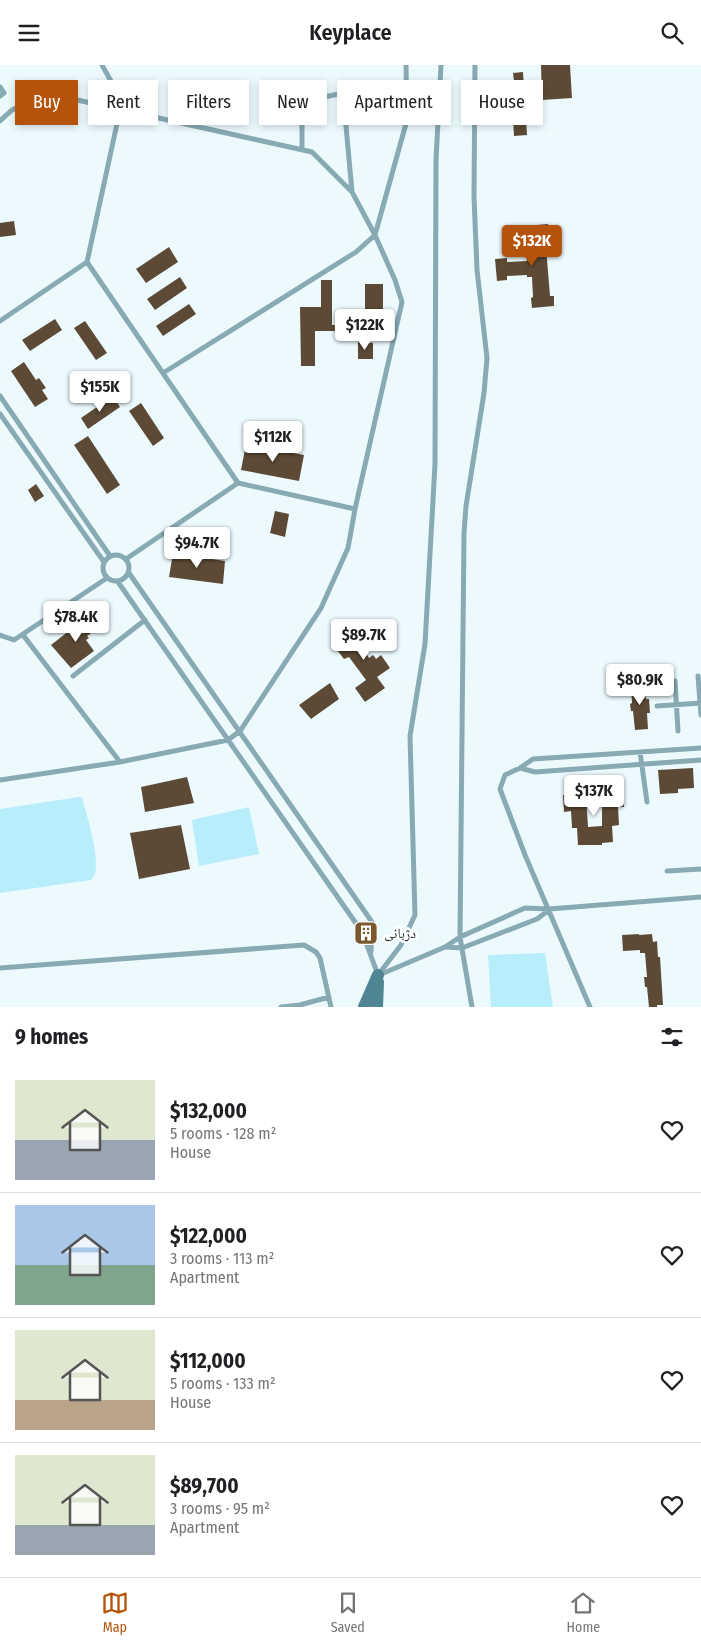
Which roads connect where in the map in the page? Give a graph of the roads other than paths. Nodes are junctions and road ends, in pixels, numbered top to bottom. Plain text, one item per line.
1 (102, 65) edge
2 (406, 65) edge
3 (441, 65) edge
4 (475, 65) edge
5 (110, 80) edge
6 (0, 87) edge
7 (0, 96) edge
8 (88, 103) edge
9 (158, 119) edge
10 (0, 121) edge
11 (117, 125) edge
12 (302, 150) junction
13 (352, 192) junction
14 (375, 235) junction
15 (87, 262) junction
16 (0, 321) edge
17 (163, 373) junction
18 (0, 395) edge
19 (0, 414) edge
20 (238, 483) junction
21 (356, 509) junction
22 (110, 556) junction
23 (126, 559) junction
24 (104, 562) junction
25 (129, 573) junction
26 (107, 578) junction
27 (118, 581) junction
28 (144, 620) junction
29 (0, 635) edge
30 (23, 635) junction
31 (73, 676) dead end
32 (698, 677) dead end
33 (675, 681) dead end
34 (701, 703) edge
35 (676, 705) junction
36 (657, 706) dead end
37 (701, 715) edge
38 (240, 731) junction
39 (678, 731) dead end
40 (228, 740) junction
41 (701, 747) edge
42 (640, 752) junction
43 (701, 760) edge
44 (120, 762) junction
45 (642, 765) junction
46 (520, 768) junction
47 (0, 780) edge
48 (648, 802) dead end
49 (701, 869) edge
50 (667, 871) dead end
51 (701, 897) edge
52 (549, 909) junction
53 (460, 937) junction
54 (446, 947) junction
55 (462, 948) junction
56 (371, 955) junction
57 (0, 968) edge
58 (378, 975) junction
59 (329, 997) junction
60 (301, 1006) edge
61 (281, 1007) edge
62 (331, 1007) edge
63 (364, 1007) edge
64 (377, 1007) edge
65 (472, 1007) edge
66 (590, 1007) edge

1 - 5 lane
2 - 14 lane
3 - 58 lane
4 - 53 lane
6 - 7 lane
8 - 10 lane
9 - 12 lane
11 - 15 lane
12 - 13 lane
12 - 13 lane
13 - 14 lane
14 - 17 lane
14 - 21 lane
15 - 16 lane
15 - 17 lane
17 - 20 lane
18 - 22 lane
19 - 24 lane
20 - 21 lane
20 - 23 lane
21 - 38 lane
22 - 23 lane
22 - 24 lane
23 - 25 lane
24 - 26 lane
25 - 27 lane
25 - 38 lane
26 - 27 lane
26 - 30 lane
27 - 28 lane
28 - 31 lane
28 - 40 lane
29 - 30 lane
30 - 44 lane
32 - 34 lane
33 - 35 lane
34 - 35 lane
34 - 37 lane
35 - 36 lane
35 - 39 lane
38 - 40 lane
38 - 56 lane
40 - 44 lane
40 - 56 lane
41 - 42 lane
42 - 45 lane
42 - 46 lane
43 - 45 lane
44 - 47 lane
45 - 46 lane
45 - 48 lane
46 - 52 lane
49 - 50 lane
51 - 52 lane
52 - 53 lane
52 - 55 lane
52 - 66 lane
53 - 54 lane
53 - 55 lane
54 - 55 lane
54 - 58 lane
55 - 65 lane
56 - 58 lane
57 - 59 lane
58 - 63 main road
58 - 64 main road
59 - 60 lane
59 - 62 lane
60 - 61 lane

